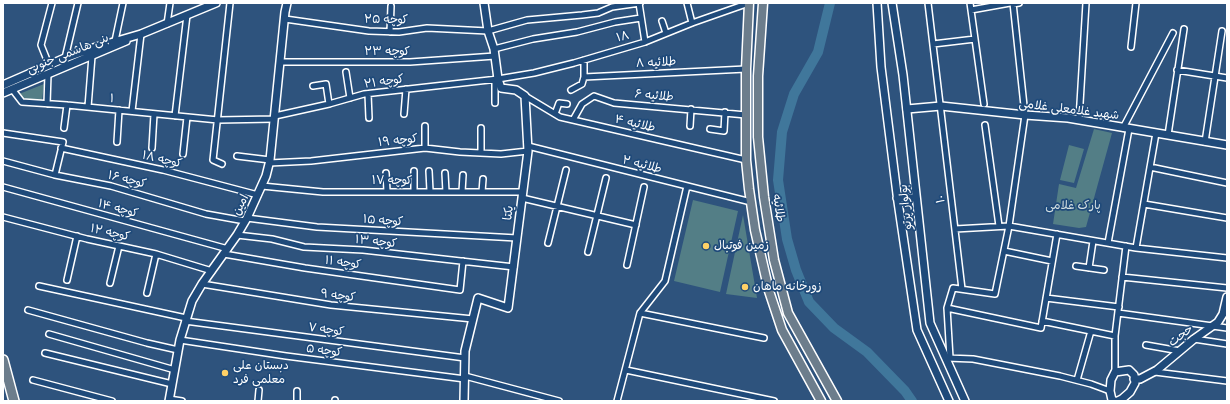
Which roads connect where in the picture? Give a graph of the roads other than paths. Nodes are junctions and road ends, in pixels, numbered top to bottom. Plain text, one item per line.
1 (52, 3) edge
2 (78, 3) edge
3 (123, 3) edge
4 (170, 3) edge
5 (216, 3) edge
6 (230, 3) edge
7 (288, 3) edge
8 (484, 3) edge
9 (640, 3) edge
10 (687, 3) edge
11 (749, 3) edge
12 (763, 3) edge
13 (877, 3) edge
14 (892, 3) edge
15 (928, 3) edge
16 (970, 3) edge
17 (1012, 3) edge
18 (1019, 3) edge
19 (1086, 3) edge
20 (1136, 3) edge
21 (391, 6) dead end
22 (971, 10) junction
23 (187, 15) junction
24 (641, 18) junction
25 (284, 19) junction
26 (662, 21) dead end
27 (692, 23) junction
28 (167, 24) junction
29 (1184, 28) dead end
30 (488, 31) junction
31 (390, 32) junction
32 (1222, 32) dead end
33 (666, 33) junction
34 (141, 34) junction
35 (1173, 34) dead end
36 (975, 39) junction
37 (115, 41) junction
38 (645, 42) junction
39 (933, 44) junction
40 (1131, 47) dead end
41 (494, 52) junction
42 (92, 56) junction
43 (65, 58) junction
44 (584, 60) junction
45 (280, 62) junction
46 (49, 65) junction
47 (746, 69) junction
48 (1178, 70) junction
49 (346, 72) dead end
50 (48, 74) junction
51 (1215, 76) junction
52 (584, 77) junction
53 (1227, 78) edge
54 (496, 79) junction
55 (3, 84) edge
56 (313, 86) dead end
57 (12, 89) junction
58 (406, 89) junction
59 (571, 90) dead end
60 (3, 93) edge
61 (368, 94) junction
62 (525, 96) junction
63 (350, 98) junction
64 (495, 103) dead end
65 (47, 104) junction
66 (329, 104) junction
67 (567, 104) dead end
68 (984, 104) dead end
69 (67, 105) junction
70 (941, 106) junction
71 (88, 107) junction
72 (692, 109) junction
73 (907, 109) junction
74 (119, 110) junction
75 (132, 111) junction
76 (725, 112) junction
77 (154, 114) junction
78 (404, 114) dead end
79 (555, 114) junction
80 (746, 114) junction
81 (175, 116) junction
82 (1025, 116) junction
83 (187, 117) junction
84 (274, 118) junction
85 (369, 118) dead end
86 (218, 120) junction
87 (573, 120) junction
88 (1078, 120) junction
89 (985, 125) dead end
90 (424, 126) dead end
91 (690, 126) dead end
92 (64, 128) dead end
93 (481, 128) dead end
94 (1126, 128) junction
95 (710, 129) dead end
96 (3, 133) edge
97 (1156, 133) junction
98 (1168, 135) junction
99 (117, 142) dead end
100 (1205, 142) junction
101 (1227, 145) edge
102 (61, 148) junction
103 (152, 148) dead end
104 (424, 148) junction
105 (528, 149) junction
106 (481, 153) junction
107 (183, 154) dead end
108 (237, 156) dead end
109 (746, 160) junction
110 (3, 161) edge
111 (270, 162) junction
112 (222, 164) dead end
113 (1150, 167) junction
114 (566, 170) dead end
115 (414, 171) dead end
116 (429, 172) dead end
117 (386, 173) dead end
118 (445, 173) dead end
119 (55, 175) junction
120 (463, 175) dead end
121 (606, 178) dead end
122 (483, 179) dead end
123 (1227, 183) edge
124 (262, 186) junction
125 (688, 186) junction
126 (3, 187) edge
127 (644, 187) dead end
128 (387, 191) junction
129 (414, 191) junction
130 (430, 192) junction
131 (446, 192) junction
132 (462, 192) junction
133 (482, 192) junction
134 (258, 195) junction
135 (523, 195) junction
136 (897, 198) junction
137 (916, 198) junction
138 (751, 202) junction
139 (1144, 204) junction
140 (557, 206) junction
141 (597, 216) junction
142 (3, 217) edge
143 (1227, 218) edge
144 (246, 219) junction
145 (636, 225) junction
146 (999, 226) junction
147 (1009, 226) junction
148 (955, 229) junction
149 (1057, 234) junction
150 (237, 235) junction
151 (77, 236) junction
152 (517, 238) junction
153 (1093, 241) junction
154 (548, 243) dead end
155 (1108, 243) junction
156 (119, 246) junction
157 (1126, 246) junction
158 (1136, 248) junction
159 (1004, 251) junction
160 (226, 252) junction
161 (588, 252) dead end
162 (156, 254) junction
163 (1227, 258) edge
164 (1052, 260) junction
165 (463, 261) junction
166 (627, 265) dead end
167 (1076, 266) dead end
168 (514, 267) junction
169 (1088, 268) junction
170 (1104, 270) dead end
171 (212, 271) junction
172 (1122, 277) junction
173 (67, 280) dead end
174 (110, 283) dead end
175 (202, 284) junction
176 (39, 286) dead end
177 (1227, 288) edge
178 (962, 289) junction
179 (147, 293) dead end
180 (1227, 297) edge
181 (1046, 298) junction
182 (947, 308) junction
183 (28, 310) dead end
184 (1118, 310) junction
185 (640, 313) junction
186 (186, 319) junction
187 (473, 319) junction
188 (1042, 321) junction
189 (1213, 327) junction
190 (1227, 328) edge
191 (1091, 331) junction
192 (49, 334) dead end
193 (1115, 336) junction
194 (764, 338) dead end
195 (1194, 339) junction
196 (180, 340) junction
197 (1227, 344) edge
198 (1146, 345) dead end
199 (178, 350) junction
200 (1180, 351) junction
201 (45, 353) dead end
202 (465, 358) junction
203 (948, 358) junction
204 (3, 360) edge
205 (175, 370) junction
206 (626, 370) junction
207 (1114, 372) junction
208 (1154, 372) junction
209 (465, 378) junction
210 (1134, 379) junction
211 (33, 380) dead end
212 (1077, 380) junction
213 (1227, 381) edge
214 (172, 384) junction
215 (259, 390) dead end
216 (1110, 390) junction
217 (297, 392) dead end
218 (169, 400) edge
219 (14, 401) edge
220 (112, 401) edge
221 (182, 401) edge
222 (258, 401) edge
223 (297, 401) edge
224 (464, 401) edge
225 (559, 401) edge
226 (617, 401) edge
227 (774, 401) edge
228 (821, 401) edge
229 (837, 401) edge
230 (949, 401) edge
231 (965, 401) edge
232 (1116, 401) edge

1 - 46 street
2 - 43 street
3 - 37 street
4 - 28 street
5 - 23 street, بنی هاشمی جنوبی
6 - 86 street
7 - 25 street, امین
8 - 30 street
9 - 24 street
9 - 30 street, کوچه ۲۵
10 - 27 street
11 - 27 street, ۱۸
11 - 47 main road
12 - 229 main road, طلائیه
13 - 136 street, بولوار پرتو
14 - 73 street, بولوار پرتو
15 - 39 street, ۱۰
16 - 22 street
17 - 18 street
17 - 22 street
17 - 82 street
19 - 88 street
20 - 40 street
21 - 31 street
22 - 36 street
23 - 28 street, بنی هاشمی جنوبی
23 - 81 street
24 - 38 street
24 - 41 street, کوچه ۲۳
25 - 31 street, کوچه ۲۵
25 - 45 street, امین
26 - 33 street
27 - 33 street, ۱۸
28 - 34 street, بنی هاشمی جنوبی
29 - 48 street
30 - 31 street, کوچه ۲۵
30 - 41 street
32 - 51 street
33 - 38 street, ۱۸
34 - 37 street, بنی هاشمی جنوبی
34 - 42 street, بنی هاشمی جنوبی
34 - 75 street
35 - 94 street
36 - 39 street
36 - 68 street
37 - 43 street, بنی هاشمی جنوبی
38 - 44 street, ۱۸
39 - 70 street, ۱۰
41 - 45 street, کوچه ۲۳
41 - 54 street
42 - 50 street, بنی هاشمی جنوبی
42 - 71 street
43 - 46 street, بنی هاشمی جنوبی
44 - 52 street
44 - 54 street, ۱۸
45 - 84 street, امین
46 - 55 street, بنی هاشمی جنوبی
47 - 52 street, طلائیه ۸
47 - 80 main road
48 - 51 street
48 - 98 street
49 - 63 street
50 - 57 street, بنی هاشمی جنوبی
50 - 65 street
51 - 53 street
51 - 100 street
52 - 59 street
54 - 58 street, کوچه ۲۱
54 - 62 street
54 - 64 street
56 - 66 street
57 - 60 street, بنی هاشمی جنوبی
57 - 65 street, ۱
58 - 61 street, کوچه ۲۱
58 - 78 street
61 - 63 street, کوچه ۲۱
61 - 85 street
62 - 79 street, طلائیه ۴
62 - 105 street, یکتا
63 - 66 street, کوچه ۲۱
65 - 69 street, ۱
66 - 84 street, کوچه ۲۱
67 - 79 street
69 - 71 street, ۱
69 - 92 street
70 - 73 street, شهید غلامعلی غلامی
70 - 82 street, شهید غلامعلی غلامی
70 - 148 street, ۱۰
71 - 74 street, ۱
72 - 76 street, طلائیه ۶
72 - 87 street, طلائیه ۶
72 - 91 street
73 - 137 street, بولوار پرتو
74 - 75 street, ۱
74 - 99 street
75 - 77 street, ۱
76 - 80 street, طلائیه ۶
76 - 95 street
77 - 81 street, ۱
77 - 103 street
79 - 87 street, طلائیه ۴
80 - 109 main road
81 - 83 street, ۱
82 - 88 street, شهید غلامعلی غلامی
82 - 147 street
83 - 86 street, ۱
83 - 107 street
84 - 86 street, کوچه ۲۱
84 - 111 street, امین
86 - 112 street
87 - 109 street, طلائیه ۴
88 - 94 street, شهید غلامعلی غلامی
89 - 146 street
90 - 104 street
93 - 106 street
94 - 97 street, شهید غلامعلی غلامی
94 - 155 street
96 - 102 street
97 - 98 street, شهید غلامعلی غلامی
97 - 113 street
98 - 100 street, شهید غلامعلی غلامی
100 - 101 street, شهید غلامعلی غلامی
102 - 119 street
102 - 134 street, کوچه ۱۸
104 - 106 street, کوچه ۱۹
104 - 111 street, کوچه ۱۹
105 - 106 street, کوچه ۱۹
105 - 125 street, طلائیه ۲
105 - 135 street, یکتا
108 - 111 street, کوچه ۱۹
109 - 138 main road
110 - 119 street, کوچه ۱۶
111 - 124 street, امین
113 - 123 street
113 - 139 street
114 - 140 street
115 - 129 street
116 - 130 street
117 - 128 street
118 - 131 street
119 - 144 street, کوچه ۱۶
120 - 132 street
121 - 141 street
122 - 133 street
124 - 128 street, کوچه ۱۷
124 - 134 street, امین
125 - 138 street, طلائیه ۲
125 - 185 street
126 - 160 street, کوچه ۱۴
127 - 145 street
128 - 129 street, کوچه ۱۷
129 - 130 street, کوچه ۱۷
130 - 131 street, کوچه ۱۷
131 - 132 street, کوچه ۱۷
132 - 133 street, کوچه ۱۷
133 - 135 street, کوچه ۱۷
134 - 144 street, امین
135 - 140 street, کوچه ۱۷
135 - 152 street, یکتا
136 - 137 street
136 - 230 street, بولوار پرتو
137 - 203 street, بولوار پرتو
138 - 228 main road
139 - 143 street
139 - 158 street
140 - 141 street, کوچه ۱۷
140 - 154 street
141 - 145 street, کوچه ۱۷
141 - 161 street
142 - 151 street, کوچه ۱۲
144 - 150 street, امین
144 - 152 street, کوچه ۱۵
145 - 166 street
146 - 147 street
146 - 148 street
147 - 149 street
147 - 159 street
148 - 178 street, ۱۰
149 - 153 street
149 - 164 street
150 - 160 street, امین
150 - 165 street, کوچه ۱۳
151 - 156 street, کوچه ۱۲
151 - 173 street
152 - 168 street, یکتا
153 - 155 street
153 - 169 street
155 - 157 street
156 - 162 street, کوچه ۱۲
156 - 174 street
157 - 158 street
157 - 172 street
158 - 163 street
159 - 164 street
159 - 178 street
160 - 165 street, کوچه ۱۱
160 - 171 street, امین
162 - 171 street, کوچه ۱۲
162 - 179 street
164 - 181 street
165 - 168 street, کوچه ۱۳
167 - 169 street
168 - 187 street, یکتا
169 - 170 street
171 - 175 street, امین
172 - 177 street
172 - 184 street
175 - 186 street, امین
175 - 187 street, کوچه ۹
176 - 186 street, کوچه ۷
178 - 182 street
180 - 189 street, حجت
181 - 184 street
181 - 188 street
182 - 188 street
182 - 203 street
183 - 199 street
184 - 189 street
184 - 193 street
185 - 194 street
185 - 206 street
186 - 196 street, امین
186 - 202 street, کوچه ۷
187 - 202 street, یکتا
188 - 191 street
189 - 190 street
189 - 195 street, حجت
191 - 193 street
191 - 212 street
192 - 205 street
193 - 207 street
195 - 197 street
195 - 200 street, حجت
196 - 199 street, امین
196 - 209 street, کوچه ۵
198 - 200 street
199 - 205 street, امین
200 - 208 street, حجت
201 - 214 street
202 - 209 street, یکتا
203 - 212 street
203 - 231 street, بولوار پرتو
204 - 219 highway
205 - 214 street, امین
206 - 226 street
206 - 227 street
207 - 210 street
207 - 216 street
208 - 210 street, حجت
208 - 213 street
209 - 224 street, یکتا
209 - 225 street, کوچه ۵
210 - 232 street
211 - 220 street
212 - 216 street
214 - 218 street, امین
215 - 222 street
216 - 232 street
217 - 223 street
218 - 221 street

